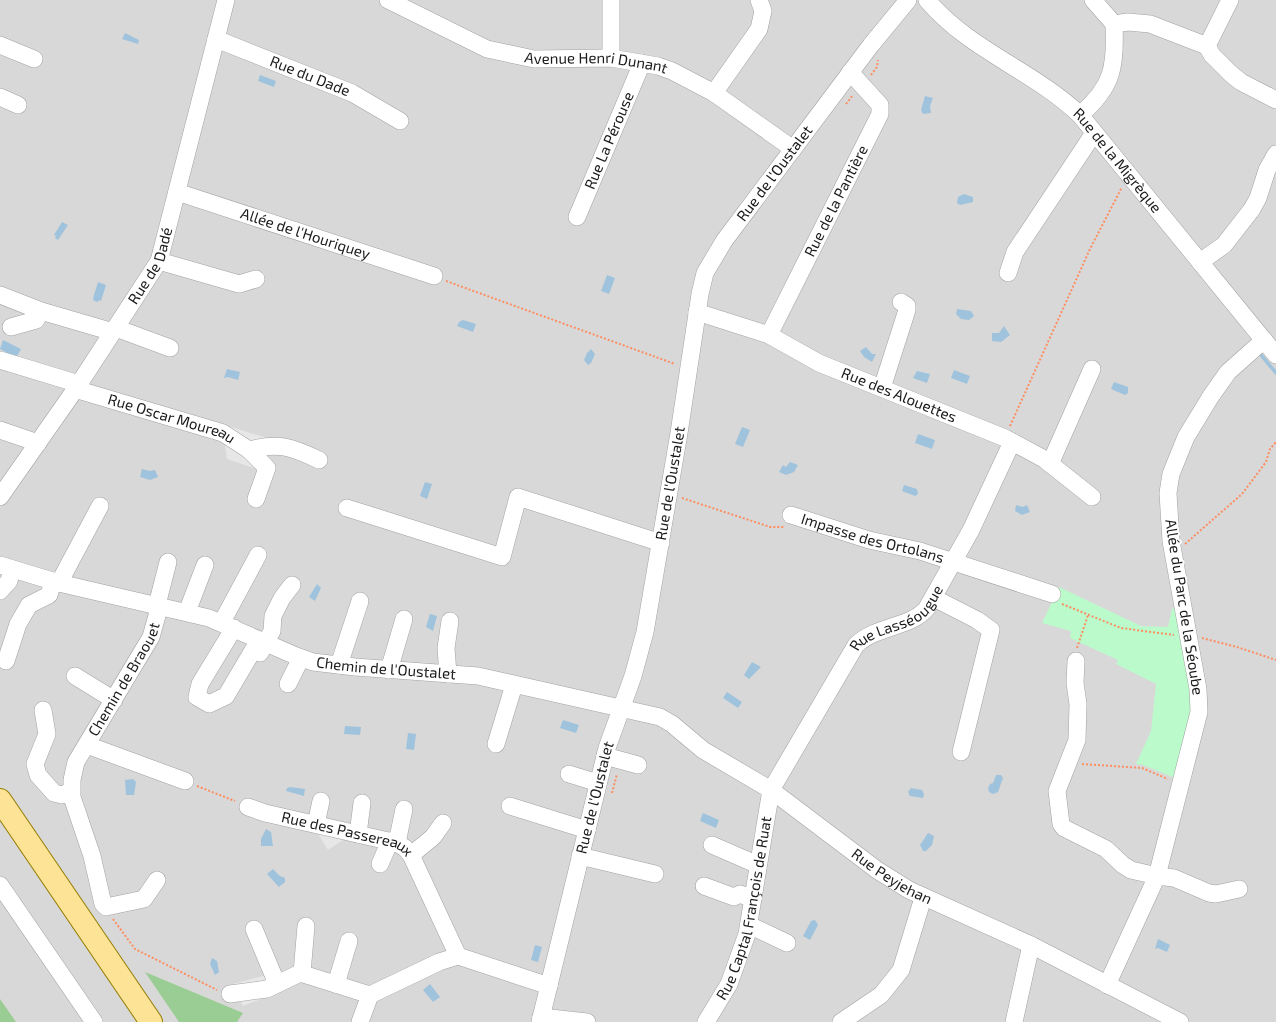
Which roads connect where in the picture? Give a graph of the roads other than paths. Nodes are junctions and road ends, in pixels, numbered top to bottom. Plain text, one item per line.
1 (226, 0) edge
2 (611, 0) edge
3 (759, 0) edge
4 (908, 0) edge
5 (927, 0) edge
6 (1092, 0) edge
7 (1230, 0) edge
8 (390, 1) edge
9 (1114, 24) junction
10 (216, 39) junction
11 (1207, 46) junction
12 (3, 52) edge
13 (611, 58) junction
14 (34, 59) dead end
15 (642, 63) junction
16 (850, 72) junction
17 (714, 93) junction
18 (0, 97) edge
19 (1276, 100) edge
20 (18, 105) dead end
21 (1080, 115) junction
22 (400, 121) dead end
23 (1094, 133) junction
24 (793, 149) junction
25 (1276, 154) edge
26 (178, 192) junction
27 (577, 217) dead end
28 (159, 261) junction
29 (1200, 262) junction
30 (1008, 273) dead end
31 (434, 276) road end
32 (256, 279) dead end
33 (0, 295) edge
34 (901, 302) dead end
35 (41, 311) junction
36 (697, 312) junction
37 (11, 327) dead end
38 (114, 330) junction
39 (769, 335) junction
40 (1264, 340) junction
41 (170, 348) dead end
42 (1276, 355) edge
43 (0, 360) edge
44 (1092, 369) dead end
45 (77, 386) junction
46 (882, 388) junction
47 (0, 430) edge
48 (1009, 440) junction
49 (38, 443) junction
50 (257, 448) junction
51 (319, 460) dead end
52 (1050, 464) junction
53 (0, 496) edge
54 (1092, 497) dead end
55 (256, 499) dead end
56 (100, 506) dead end
57 (376, 506) dead end
58 (347, 508) dead end
59 (794, 516) road end
60 (392, 521) junction
61 (369, 526) dead end
62 (661, 543) junction
63 (258, 555) dead end
64 (168, 562) dead end
65 (954, 562) junction
66 (205, 565) dead end
67 (6, 567) edge
68 (56, 582) junction
69 (292, 585) dead end
70 (0, 591) edge
71 (934, 598) junction
72 (1056, 598) road end
73 (360, 601) dead end
74 (159, 605) junction
75 (187, 612) junction
76 (404, 619) dead end
77 (450, 621) dead end
78 (228, 625) junction
79 (262, 642) junction
80 (301, 658) junction
81 (6, 661) dead end
82 (1076, 661) road end
83 (339, 665) junction
84 (389, 670) junction
85 (448, 674) junction
86 (75, 676) dead end
87 (288, 684) dead end
88 (514, 685) junction
89 (234, 696) dead end
90 (114, 700) junction
91 (620, 707) junction
92 (43, 710) dead end
93 (496, 744) dead end
94 (87, 745) junction
95 (961, 752) dead end
96 (605, 756) junction
97 (638, 764) dead end
98 (569, 774) dead end
99 (184, 781) road end
100 (598, 783) junction
101 (771, 790) junction
102 (71, 791) junction
103 (0, 800) edge
104 (322, 801) dead end
105 (362, 803) dead end
106 (510, 806) dead end
107 (248, 807) road end
108 (404, 809) dead end
109 (442, 823) dead end
110 (316, 824) junction
111 (587, 830) junction
112 (358, 834) junction
113 (394, 842) junction
114 (712, 845) dead end
115 (411, 855) junction
116 (580, 856) junction
117 (380, 864) dead end
118 (758, 864) junction
119 (655, 874) dead end
120 (1157, 876) junction
121 (157, 880) dead end
122 (0, 885) edge
123 (704, 886) dead end
124 (1239, 889) dead end
125 (923, 898) junction
126 (723, 901) dead end
127 (751, 913) junction
128 (306, 926) dead end
129 (252, 934) dead end
130 (349, 941) dead end
131 (787, 943) dead end
132 (1031, 945) junction
133 (458, 956) junction
134 (302, 973) junction
135 (336, 984) junction
136 (1107, 985) junction
137 (549, 986) junction
138 (272, 987) junction
139 (230, 994) road end
140 (370, 995) junction
141 (1161, 1014) edge
142 (541, 1019) edge
143 (708, 1021) edge
144 (94, 1022) edge
145 (151, 1022) edge
146 (360, 1022) edge
147 (588, 1022) edge
148 (842, 1022) edge
149 (1014, 1022) edge
150 (1180, 1022) edge

1 - 10 street, Rue de Dadé
2 - 13 street
3 - 17 street
4 - 16 street, Rue de l'Oustalet
5 - 21 street, Rue de la Migrèque
6 - 9 street
7 - 11 street
8 - 13 street, Avenue Henri Dunant
9 - 11 street
9 - 21 street
10 - 22 street, Rue du Dade
10 - 26 street, Rue de Dadé
11 - 19 street
12 - 14 street
13 - 15 street, Avenue Henri Dunant
15 - 17 street, Avenue Henri Dunant
15 - 27 street, Rue La Pérouse
16 - 24 street, Rue de l'Oustalet
16 - 39 street, Rue de la Pantière
17 - 24 street, Avenue Henri Dunant
18 - 20 street
21 - 23 street, Rue de la Migrèque
23 - 29 street, Rue de la Migrèque
23 - 30 street
24 - 36 street, Rue de l'Oustalet
25 - 29 street
26 - 28 street, Rue de Dadé
26 - 31 street, Allée de l'Houriquey
28 - 32 street
28 - 38 street, Rue de Dadé
29 - 40 street, Rue de la Migrèque
33 - 35 street
34 - 46 street
35 - 37 street
35 - 38 street
36 - 39 street, Rue des Alouettes
36 - 62 street, Rue de l'Oustalet
38 - 41 street
38 - 45 street, Rue de Dadé
39 - 46 street, Rue des Alouettes
40 - 42 street, Rue de la Migrèque
40 - 120 street, Allée du Parc de la Séoube
43 - 45 street, Rue Oscar Moureau
44 - 52 street
45 - 49 street, Rue de Dadé
45 - 50 street, Rue Oscar Moureau
46 - 48 street, Rue des Alouettes
47 - 49 street
48 - 52 street, Rue des Alouettes
48 - 65 street, Rue Lasséougue
49 - 53 street, Rue de Dadé
50 - 51 street
50 - 55 street, Rue Oscar Moureau
52 - 54 street, Rue des Alouettes
56 - 68 street
57 - 60 street
58 - 60 street
59 - 65 street, Impasse des Ortolans
60 - 61 street
60 - 62 street
62 - 91 street, Rue de l'Oustalet
63 - 78 street
64 - 74 street
65 - 71 street, Rue Lasséougue
65 - 72 street, Impasse des Ortolans
66 - 75 street
67 - 68 street, Chemin de Braouet
67 - 70 street
68 - 74 street, Chemin de Braouet
68 - 81 street
69 - 79 street
71 - 95 street
71 - 101 street, Rue Lasséougue
73 - 83 street
74 - 75 street, Chemin de l'Oustalet
74 - 90 street, Chemin de Braouet
75 - 78 street, Chemin de l'Oustalet
76 - 84 street
77 - 85 street
78 - 79 street, Chemin de l'Oustalet
78 - 79 street
79 - 80 street, Chemin de l'Oustalet
79 - 89 street
80 - 83 street, Chemin de l'Oustalet
80 - 87 street
82 - 120 street
83 - 84 street, Chemin de l'Oustalet
84 - 85 street, Chemin de l'Oustalet
85 - 88 street, Chemin de l'Oustalet
86 - 90 street
88 - 91 street, Chemin de l'Oustalet
88 - 93 street
90 - 94 street, Chemin de Braouet
91 - 96 street, Rue de l'Oustalet
91 - 101 street, Rue Peyjehan
92 - 102 street
94 - 99 street
94 - 102 street, Chemin de Braouet
96 - 97 street
96 - 100 street, Rue de l'Oustalet
98 - 100 street
100 - 111 street, Rue de l'Oustalet
101 - 118 street, Rue Captal François de Ruat
101 - 125 street, Rue Peyjehan
102 - 121 street, Chemin de Braouet
103 - 145 main road
104 - 110 street
105 - 112 street
106 - 111 street
107 - 110 street, Rue des Passereaux
108 - 113 street
109 - 115 street
110 - 112 street, Rue des Passereaux
111 - 116 street, Rue de l'Oustalet
112 - 113 street, Rue des Passereaux
113 - 115 street, Rue des Passereaux
113 - 117 street
114 - 118 street
115 - 133 street, Rue des Passereaux
116 - 119 street
116 - 137 street, Rue de l'Oustalet
118 - 127 street, Rue Captal François de Ruat
120 - 124 street
120 - 136 street, Allée du Parc de la Séoube
122 - 144 street
123 - 127 street
125 - 132 street, Rue Peyjehan
125 - 148 street
126 - 127 street
127 - 131 street
127 - 143 street, Rue Captal François de Ruat
128 - 134 street
129 - 138 street
130 - 135 street
132 - 136 street, Rue Peyjehan
132 - 149 street
133 - 137 street
133 - 140 street
134 - 135 street
134 - 138 street
135 - 140 street
136 - 141 street, Rue Peyjehan
137 - 142 street, Rue de l'Oustalet
138 - 139 street
140 - 146 street
141 - 150 street, Rue Peyjehan
142 - 147 street

